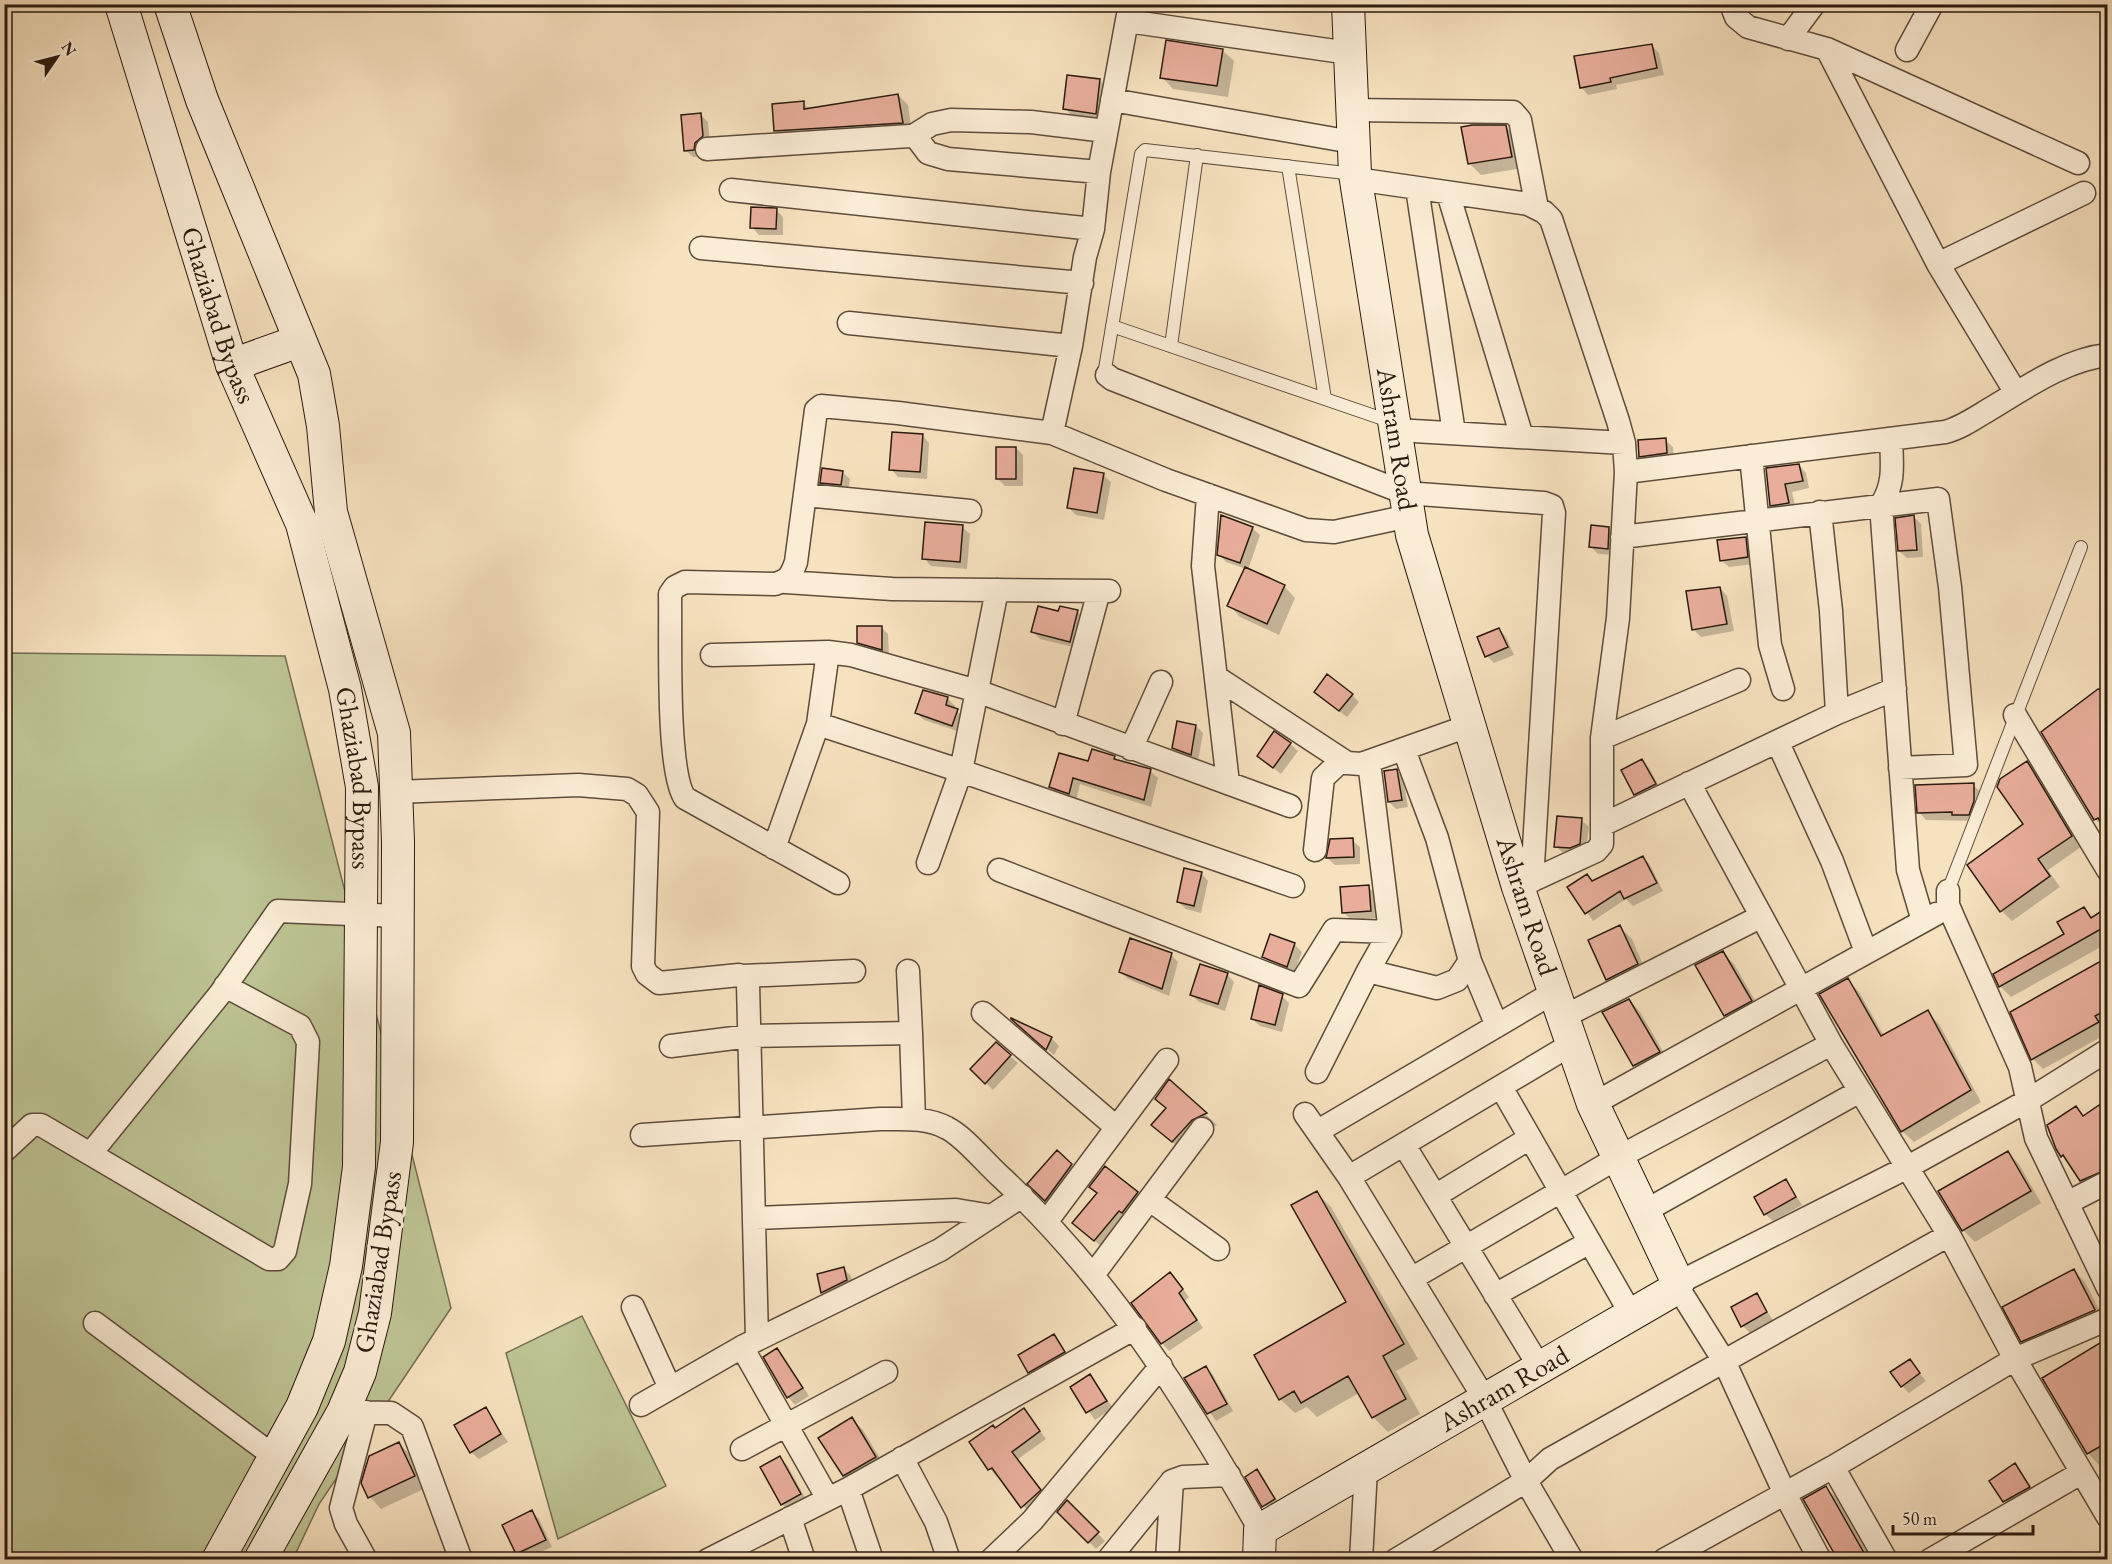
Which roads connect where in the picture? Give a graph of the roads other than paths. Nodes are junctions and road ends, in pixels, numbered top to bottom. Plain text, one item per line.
1 (121, 4) edge
2 (170, 4) edge
3 (1348, 4) edge
4 (1731, 4) edge
5 (1814, 4) edge
6 (1932, 4) edge
7 (1129, 13) edge
8 (1788, 39) junction
9 (1827, 49) junction
10 (1907, 51) dead end
11 (1349, 53) junction
12 (1112, 100) junction
13 (1351, 110) junction
14 (1106, 131) junction
15 (913, 136) junction
16 (1352, 142) junction
17 (707, 149) dead end
18 (1197, 155) junction
19 (2078, 163) dead end
20 (1288, 166) junction
21 (1099, 172) junction
22 (1355, 177) junction
23 (1417, 188) junction
24 (731, 190) dead end
25 (1448, 193) junction
26 (2084, 193) dead end
27 (1537, 208) junction
28 (1093, 229) junction
29 (701, 248) dead end
30 (1938, 264) junction
31 (1082, 283) junction
32 (849, 323) dead end
33 (1112, 326) junction
34 (299, 341) junction
35 (1071, 346) junction
36 (1171, 346) junction
37 (2108, 355) edge
38 (231, 365) junction
39 (1107, 375) joint
40 (2016, 393) junction
41 (1325, 399) junction
42 (1395, 426) junction
43 (1052, 433) junction
44 (1454, 433) junction
45 (1522, 437) junction
46 (1891, 439) junction
47 (1624, 443) junction
48 (1751, 456) junction
49 (1626, 471) junction
50 (805, 495) junction
51 (1208, 495) junction
52 (1407, 504) junction
53 (1881, 505) junction
54 (970, 511) dead end
55 (1820, 512) junction
56 (1757, 522) junction
57 (1623, 537) junction
58 (2081, 547) dead end
59 (786, 582) junction
60 (997, 590) junction
61 (828, 652) junction
62 (712, 655) dead end
63 (1216, 678) junction
64 (1739, 680) dead end
65 (1161, 681) dead end
66 (1783, 689) dead end
67 (1895, 689) junction
68 (977, 691) junction
69 (1837, 713) junction
70 (2015, 715) junction
71 (818, 724) junction
72 (1064, 724) junction
73 (1471, 725) junction
74 (1602, 738) junction
75 (1778, 743) junction
76 (1131, 749) junction
77 (1404, 750) junction
78 (1342, 760) junction
79 (1370, 762) junction
80 (1900, 768) junction
81 (961, 771) junction
82 (1228, 783) junction
83 (1689, 783) junction
84 (396, 792) junction
85 (685, 798) junction
86 (1290, 806) dead end
87 (648, 812) junction
88 (1602, 825) junction
89 (774, 848) junction
90 (1315, 850) dead end
91 (928, 863) dead end
92 (999, 870) dead end
93 (2108, 870) edge
94 (838, 883) dead end
95 (1525, 884) junction
96 (1293, 886) dead end
97 (1948, 899) junction
98 (361, 915) junction
99 (398, 916) junction
100 (1760, 917) junction
101 (1923, 921) junction
102 (1390, 932) junction
103 (1866, 952) junction
104 (1470, 961) junction
105 (855, 971) dead end
106 (908, 971) dead end
107 (1368, 971) junction
108 (743, 976) junction
109 (225, 986) junction
110 (1801, 987) junction
111 (983, 1013) dead end
112 (1564, 1017) junction
113 (1497, 1026) junction
114 (911, 1033) junction
115 (750, 1036) junction
116 (1831, 1044) junction
117 (671, 1046) dead end
118 (2108, 1050) edge
119 (1167, 1060) dead end
120 (1317, 1072) dead end
121 (1501, 1087) junction
122 (1860, 1091) junction
123 (2027, 1101) junction
124 (1593, 1104) junction
125 (914, 1119) junction
126 (750, 1127) junction
127 (1116, 1127) junction
128 (1202, 1130) dead end
129 (642, 1135) dead end
130 (1530, 1138) junction
131 (1404, 1145) junction
132 (4, 1150) edge
133 (91, 1153) junction
134 (1619, 1157) junction
135 (1906, 1168) junction
136 (1349, 1177) junction
137 (2108, 1182) edge
138 (1561, 1191) junction
139 (1022, 1196) junction
140 (1435, 1196) junction
141 (1150, 1200) junction
142 (2067, 1203) junction
143 (1645, 1211) junction
144 (992, 1216) junction
145 (755, 1218) junction
146 (1047, 1221) junction
147 (1948, 1235) junction
148 (1590, 1242) junction
149 (1466, 1247) junction
150 (1218, 1249) dead end
151 (1093, 1275) junction
152 (1411, 1279) junction
153 (1678, 1284) junction
154 (2108, 1288) edge
155 (1495, 1295) junction
156 (633, 1307) dead end
157 (1631, 1314) junction
158 (2108, 1319) edge
159 (95, 1323) dead end
160 (1135, 1328) junction
161 (749, 1343) junction
162 (2015, 1359) junction
163 (1724, 1361) junction
164 (1161, 1366) junction
165 (1539, 1366) junction
166 (886, 1372) dead end
167 (670, 1388) junction
168 (1484, 1398) junction
169 (641, 1405) dead end
170 (355, 1412) junction
171 (787, 1425) junction
172 (742, 1449) dead end
173 (275, 1457) junction
174 (902, 1458) junction
175 (1833, 1467) junction
176 (1366, 1468) junction
177 (2081, 1473) junction
178 (1229, 1475) junction
179 (1172, 1481) junction
180 (1526, 1481) junction
181 (838, 1494) junction
182 (1785, 1494) junction
183 (2108, 1517) edge
184 (790, 1518) junction
185 (1259, 1545) edge
186 (1688, 1554) edge
187 (218, 1560) edge
188 (260, 1560) edge
189 (366, 1560) edge
190 (461, 1560) edge
191 (708, 1560) edge
192 (804, 1560) edge
193 (872, 1560) edge
194 (949, 1560) edge
195 (991, 1560) edge
196 (1108, 1560) edge
197 (1167, 1560) edge
198 (1361, 1560) edge
199 (1396, 1560) edge
200 (1572, 1560) edge
201 (1664, 1560) edge
202 (1820, 1560) edge
203 (1886, 1560) edge
204 (1930, 1560) edge

1 - 38 main road, Ghaziabad Bypass
2 - 34 main road, Ghaziabad Bypass
3 - 11 main road, Ashram Road
4 - 8 street
5 - 8 street
6 - 10 street
7 - 11 street
7 - 12 street
8 - 9 street
9 - 19 street
9 - 30 street
11 - 13 main road, Ashram Road
12 - 14 street
12 - 16 street
13 - 16 main road, Ashram Road
13 - 27 street
14 - 15 street
14 - 21 street
15 - 17 street
15 - 21 street
16 - 22 main road, Ashram Road
18 - 20 lane
18 - 33 lane
18 - 36 lane
20 - 22 lane
20 - 41 lane
21 - 28 street
22 - 23 street
22 - 42 main road, Ashram Road
23 - 25 street
23 - 44 street
24 - 28 street
25 - 27 street
25 - 45 street
26 - 30 street
27 - 47 street
28 - 31 street
29 - 31 street
30 - 40 street
31 - 35 street
32 - 35 street
33 - 36 lane
33 - 39 lane
34 - 38 main road
34 - 84 main road, Ghaziabad Bypass
35 - 43 street
36 - 41 lane
37 - 40 street
38 - 98 main road, Ghaziabad Bypass
39 - 52 street
40 - 46 street
41 - 42 lane
42 - 44 street
42 - 52 main road, Ashram Road
43 - 50 street
43 - 51 street
44 - 45 street
45 - 47 street
46 - 48 street
46 - 53 street
47 - 49 street
48 - 49 street
48 - 56 street
49 - 57 street
50 - 54 street
50 - 59 street
51 - 52 street
51 - 63 street
52 - 73 main road, Ashram Road
52 - 95 street
53 - 55 street
53 - 67 street
53 - 80 street
55 - 56 street
55 - 69 street
56 - 57 street
56 - 66 street
57 - 74 street
58 - 70 lane
59 - 60 street
59 - 85 street
60 - 68 street
60 - 72 street
61 - 62 street
61 - 68 street
61 - 71 street
63 - 78 street
63 - 82 street
64 - 74 street
65 - 76 street
67 - 69 street
67 - 80 street
68 - 72 street
68 - 81 street
69 - 75 street
70 - 93 street
70 - 97 lane
71 - 81 street
71 - 89 street
72 - 76 street
73 - 77 street
73 - 95 main road, Ashram Road
74 - 88 street
75 - 83 street
75 - 103 street
76 - 82 street
77 - 79 street
77 - 104 street
78 - 79 street
78 - 90 street
79 - 102 street
80 - 101 street
81 - 91 street
81 - 96 street
82 - 86 street
83 - 88 street
83 - 100 street
84 - 87 street
84 - 99 main road, Ghaziabad Bypass
85 - 87 street
85 - 89 street
87 - 108 street
88 - 95 street
89 - 94 street
92 - 102 street
95 - 112 main road, Ashram Road
97 - 101 street
97 - 123 street
98 - 99 street
98 - 109 street
98 - 173 main road, Ghaziabad Bypass
99 - 170 main road, Ghaziabad Bypass
100 - 110 street
100 - 112 street
101 - 103 street
102 - 107 street
103 - 110 street
104 - 107 street
104 - 113 street
105 - 108 street
106 - 114 street
107 - 120 street
108 - 115 street
109 - 133 street
109 - 133 street
110 - 116 street
110 - 124 street
111 - 127 street
112 - 113 street
112 - 121 street
112 - 124 main road, Ashram Road
113 - 136 street
114 - 115 street
114 - 125 street
115 - 117 street
115 - 126 street
116 - 122 street
116 - 134 street
118 - 123 street
119 - 127 street
121 - 130 street
121 - 131 street
122 - 135 street
122 - 143 street
123 - 135 street
123 - 142 street
124 - 134 main road, Ashram Road
125 - 126 street
125 - 139 street
126 - 129 street
126 - 145 street
127 - 146 street
128 - 141 street
130 - 138 street
130 - 140 street
131 - 136 street
131 - 140 street
132 - 133 street
134 - 138 street
134 - 143 main road, Ashram Road
135 - 147 street
135 - 153 street
136 - 152 street
137 - 142 street
138 - 148 street
138 - 149 street
139 - 144 street
139 - 146 street
140 - 149 street
141 - 150 street
141 - 151 street
142 - 154 street
143 - 153 main road, Ashram Road
144 - 145 street
144 - 161 street
145 - 161 street
146 - 151 street
147 - 162 street
147 - 163 street
148 - 155 street
148 - 157 street
149 - 152 street
149 - 155 street
151 - 160 street
152 - 168 street
153 - 157 main road, Ashram Road
153 - 163 street
155 - 165 street
156 - 167 street
157 - 165 main road, Ashram Road
158 - 162 street
159 - 173 street
160 - 164 street
160 - 174 street
161 - 167 street
161 - 171 street
162 - 175 street
162 - 177 street
163 - 180 street
163 - 182 street
164 - 178 street
164 - 195 street
165 - 168 main road, Ashram Road
166 - 171 street
167 - 169 street
168 - 176 main road, Ashram Road
168 - 180 street
170 - 188 main road, Ghaziabad Bypass
170 - 189 street
170 - 190 street
171 - 172 street
171 - 181 street
173 - 187 main road, Ghaziabad Bypass
174 - 181 street
174 - 194 street
175 - 182 street
175 - 203 street
176 - 185 main road, Ashram Road
176 - 198 street
177 - 183 street
177 - 204 street
178 - 179 street
178 - 185 street
179 - 196 street
179 - 197 street
180 - 199 street
180 - 200 street
181 - 184 street
181 - 193 street
182 - 186 street
182 - 202 street
184 - 191 street
184 - 192 street
186 - 201 street

